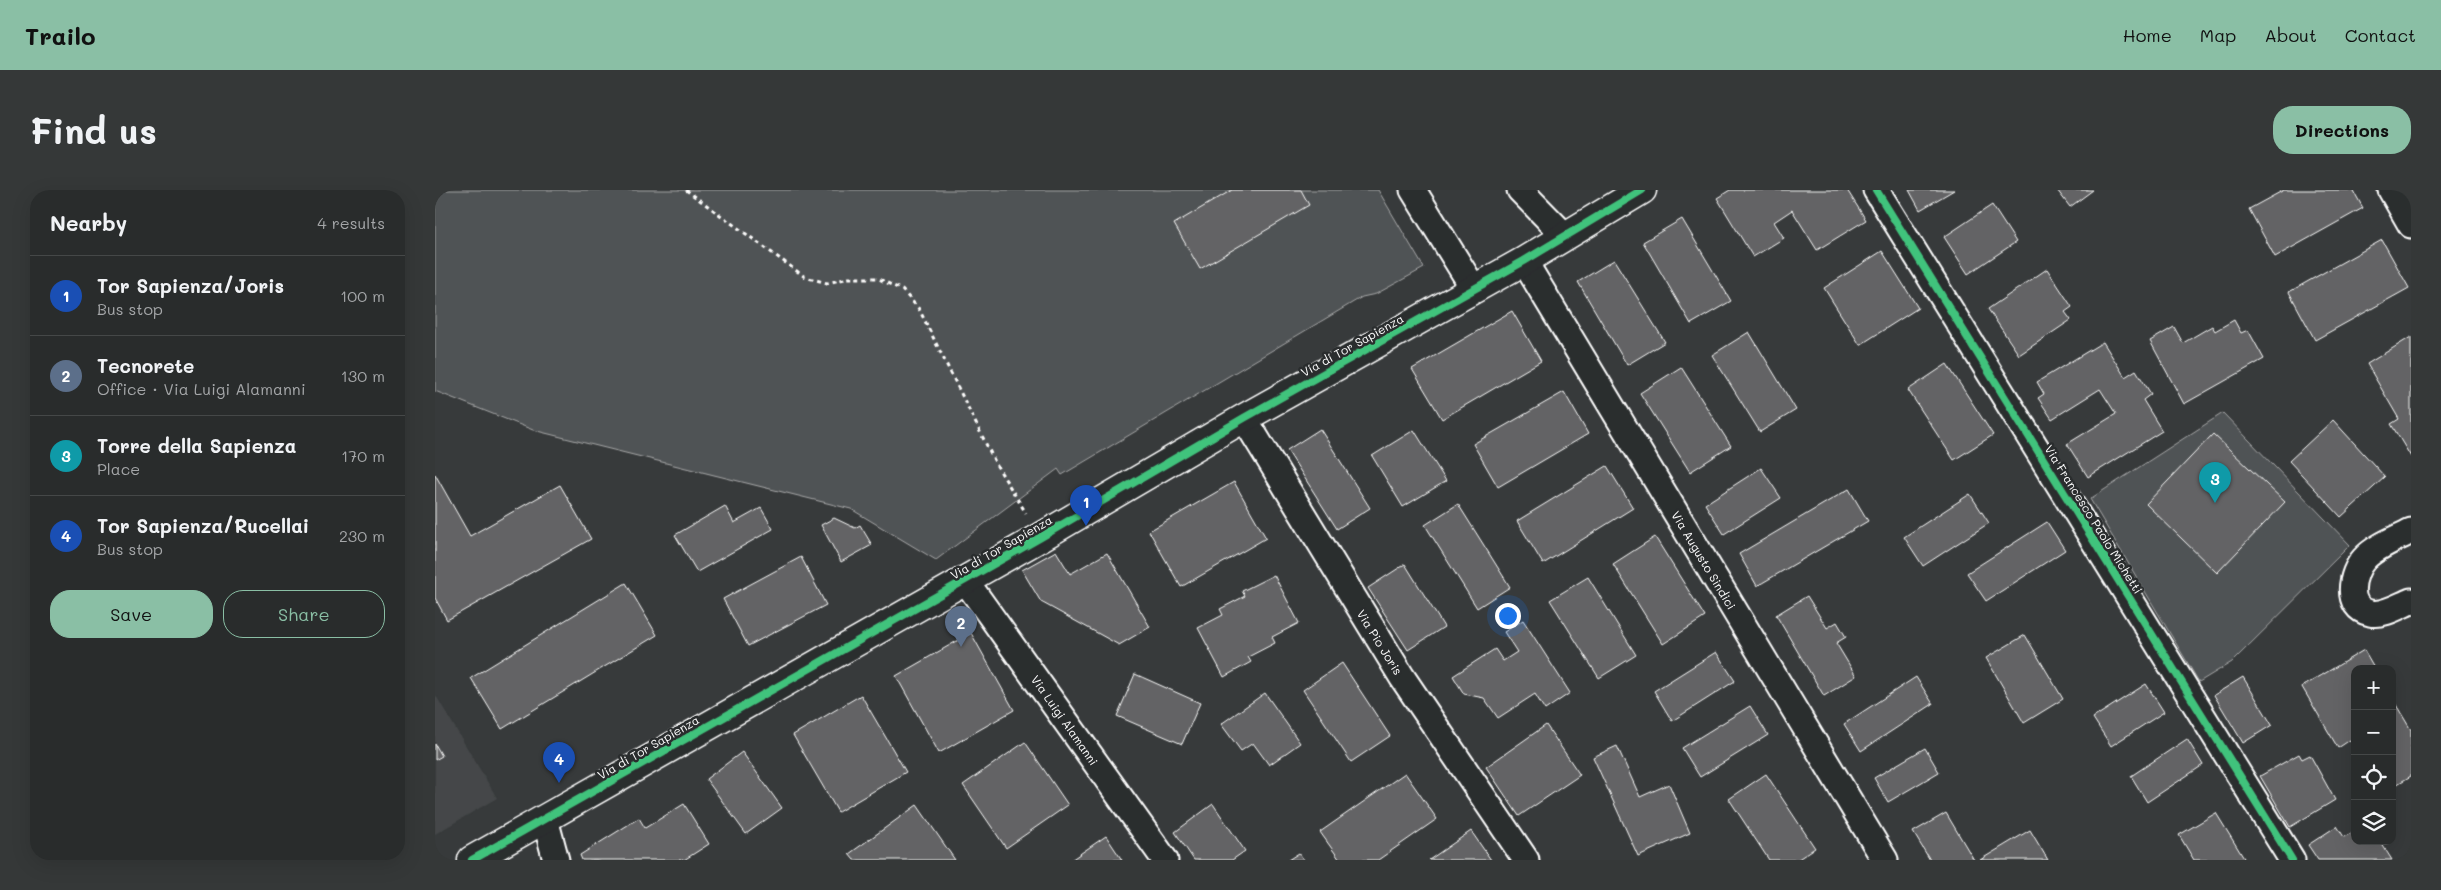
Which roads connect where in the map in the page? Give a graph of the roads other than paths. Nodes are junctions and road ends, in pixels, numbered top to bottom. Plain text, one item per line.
1 (1413, 190) edge
2 (1520, 190) edge
3 (1642, 190) edge
4 (1876, 190) edge
5 (2391, 190) edge
6 (2411, 225) edge
7 (1565, 236) junction
8 (1524, 260) junction
9 (1474, 289) junction
10 (1244, 418) junction
11 (2411, 531) edge
12 (965, 580) junction
13 (2411, 602) edge
14 (545, 819) junction
15 (473, 860) edge
16 (556, 860) edge
17 (1165, 860) edge
18 (1526, 860) edge
19 (1885, 860) edge
20 (2292, 860) edge

1 - 9 street
2 - 7 street
3 - 7 street, Via di Tor Sapienza
4 - 20 street, Via Francesco Paolo Michetti
5 - 6 street
7 - 8 street, Via di Tor Sapienza
8 - 9 street, Via di Tor Sapienza
8 - 19 street, Via Augusto Sindici
9 - 10 street, Via di Tor Sapienza
10 - 12 street, Via di Tor Sapienza
10 - 18 street, Via Pio Joris
11 - 13 street
12 - 14 street, Via di Tor Sapienza
12 - 17 street, Via Luigi Alamanni
14 - 15 street, Via di Tor Sapienza
14 - 16 street

